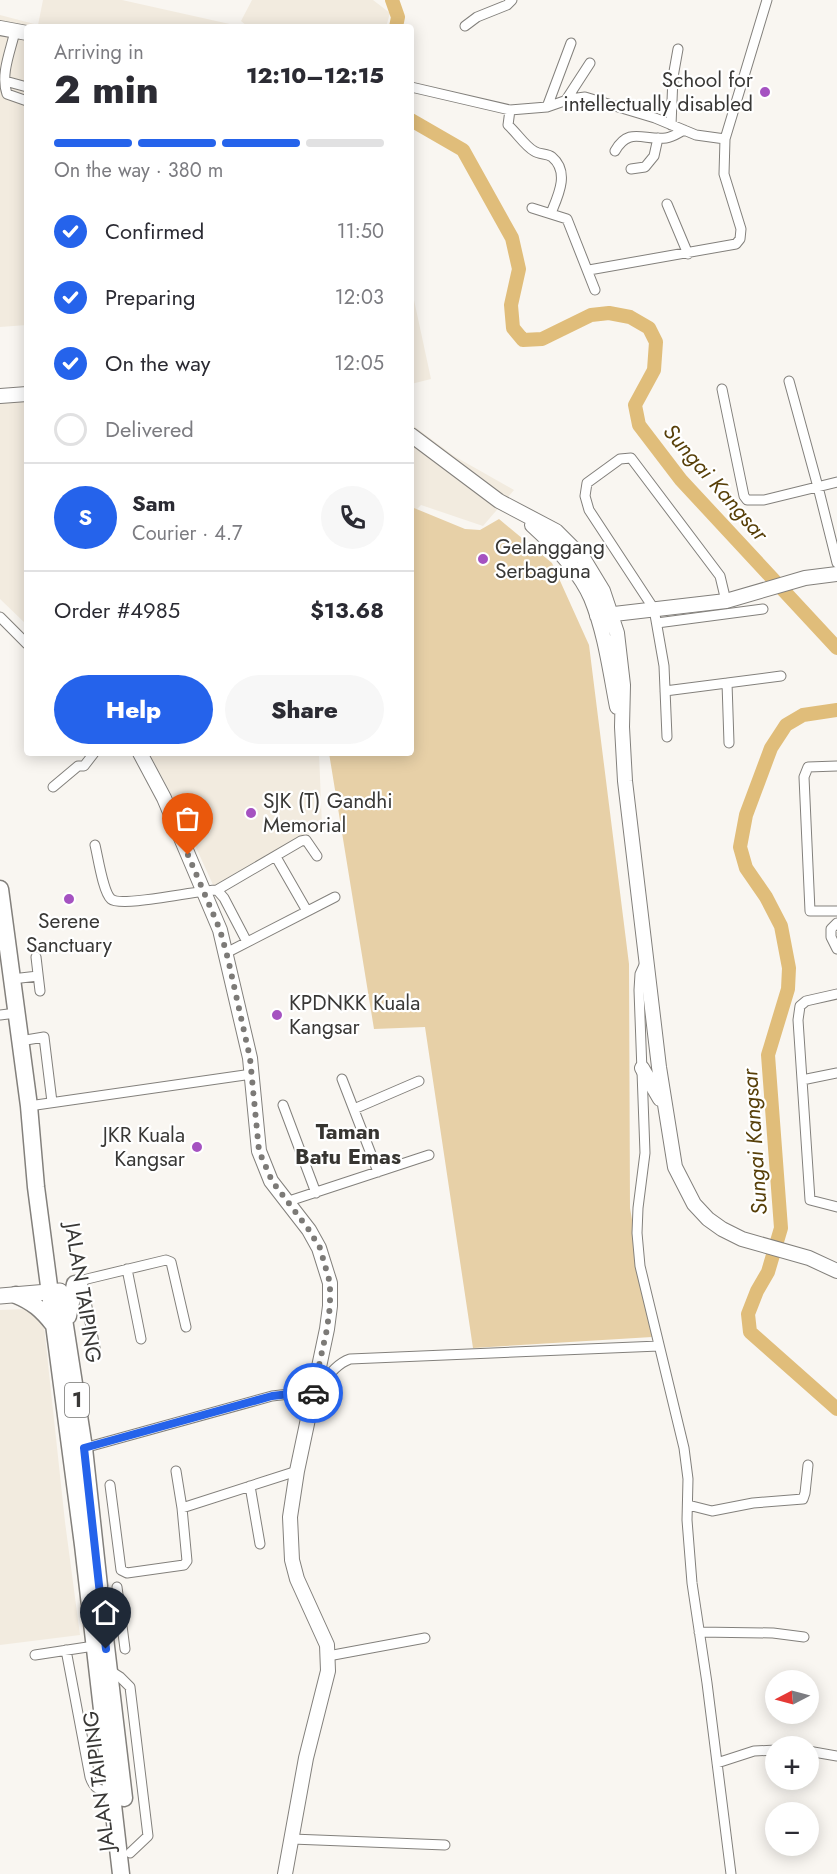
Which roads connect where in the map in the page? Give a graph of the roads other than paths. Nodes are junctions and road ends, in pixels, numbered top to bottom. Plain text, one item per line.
1 (512, 0) edge
2 (766, 0) edge
3 (465, 26) dead end
4 (0, 28) edge
5 (21, 32) edge
6 (571, 43) dead end
7 (678, 49) dead end
8 (590, 63) dead end
9 (5, 81) junction
10 (24, 86) edge
11 (414, 88) edge
12 (24, 100) edge
13 (566, 100) junction
14 (547, 107) junction
15 (510, 110) junction
16 (671, 124) junction
17 (684, 130) junction
18 (658, 138) junction
19 (725, 139) junction
20 (615, 151) dead end
21 (631, 169) dead end
22 (667, 204) dead end
23 (532, 208) dead end
24 (551, 213) junction
25 (688, 254) junction
26 (589, 270) junction
27 (595, 290) dead end
28 (789, 381) dead end
29 (722, 389) dead end
30 (24, 394) edge
31 (0, 396) edge
32 (414, 437) edge
33 (837, 482) edge
34 (818, 487) junction
35 (837, 563) edge
36 (837, 574) edge
37 (726, 601) junction
38 (763, 609) dead end
39 (604, 616) junction
40 (656, 616) junction
41 (0, 617) edge
42 (24, 641) edge
43 (781, 676) dead end
44 (727, 683) junction
45 (665, 691) junction
46 (667, 737) dead end
47 (729, 743) dead end
48 (92, 756) edge
49 (142, 756) edge
50 (837, 766) edge
51 (53, 788) dead end
52 (95, 845) dead end
53 (317, 856) dead end
54 (276, 857) junction
55 (0, 889) edge
56 (210, 890) junction
57 (334, 897) dead end
58 (307, 911) junction
59 (837, 911) edge
60 (837, 923) edge
61 (247, 942) junction
62 (837, 949) edge
63 (226, 953) junction
64 (36, 957) dead end
65 (647, 961) junction
66 (38, 976) junction
67 (12, 979) junction
68 (40, 991) dead end
69 (837, 994) edge
70 (8, 1014) edge
71 (20, 1041) junction
72 (642, 1068) junction
73 (837, 1073) edge
74 (252, 1074) junction
75 (342, 1078) dead end
76 (802, 1080) junction
77 (419, 1081) dead end
78 (52, 1102) junction
79 (283, 1105) dead end
80 (29, 1106) junction
81 (664, 1106) junction
82 (354, 1109) junction
83 (34, 1148) junction
84 (429, 1155) dead end
85 (378, 1172) junction
86 (316, 1193) junction
87 (286, 1202) junction
88 (837, 1208) edge
89 (47, 1269) junction
90 (127, 1269) junction
91 (837, 1271) edge
92 (67, 1287) junction
93 (8, 1296) edge
94 (60, 1327) junction
95 (186, 1328) dead end
96 (141, 1340) dead end
97 (658, 1346) junction
98 (96, 1353) dead end
99 (313, 1394) junction
100 (84, 1448) junction
101 (808, 1465) dead end
102 (176, 1471) dead end
103 (297, 1471) junction
104 (110, 1485) dead end
105 (250, 1486) junction
106 (688, 1505) junction
107 (112, 1506) junction
108 (182, 1508) junction
109 (92, 1509) junction
110 (260, 1544) dead end
111 (83, 1545) junction
112 (117, 1587) dead end
113 (119, 1604) junction
114 (101, 1607) junction
115 (699, 1632) junction
116 (804, 1637) dead end
117 (425, 1638) dead end
118 (94, 1646) junction
119 (125, 1649) dead end
120 (66, 1650) junction
121 (35, 1655) dead end
122 (328, 1656) junction
123 (765, 1750) edge
124 (819, 1753) edge
125 (837, 1756) edge
126 (717, 1763) junction
127 (111, 1792) junction
128 (292, 1839) junction
129 (445, 1845) dead end
130 (121, 1874) edge
131 (132, 1874) edge
132 (285, 1874) edge
133 (731, 1874) edge

1 - 3 street
2 - 19 street
4 - 5 main road
5 - 9 street
6 - 14 street
7 - 16 street
8 - 13 street
9 - 10 street
9 - 12 street
11 - 15 street
13 - 14 street
13 - 16 street
14 - 15 street
15 - 24 street
16 - 17 street
17 - 18 street
17 - 19 street
18 - 20 street
18 - 21 street
19 - 25 street
22 - 25 street
23 - 24 street
24 - 26 street
25 - 26 street
26 - 27 street
28 - 34 street
29 - 34 street
30 - 31 main road
32 - 39 main road
33 - 34 street
34 - 35 street
36 - 37 main road
37 - 40 main road
37 - 40 street
38 - 40 street
39 - 40 main road
39 - 65 main road
40 - 45 street
41 - 42 street
43 - 44 street
44 - 45 street
44 - 47 street
45 - 46 street
48 - 51 street
49 - 56 main road
50 - 59 street
52 - 56 street
53 - 54 street
54 - 56 street
54 - 58 street
55 - 67 highway, JALAN TAIPING / 1
56 - 61 street
56 - 63 main road
57 - 58 street
58 - 61 street
60 - 62 street
61 - 63 street
63 - 74 main road
64 - 66 street
65 - 72 street
65 - 81 main road
66 - 67 street
66 - 68 street
67 - 70 highway, JALAN TAIPING / 1
69 - 76 street
70 - 71 highway, JALAN TAIPING / 1
71 - 78 street
71 - 80 highway, JALAN TAIPING / 1
72 - 81 main road
72 - 97 street
73 - 76 street
74 - 78 street
74 - 87 main road
75 - 82 street
76 - 88 street
77 - 82 street
78 - 80 street
79 - 86 street
80 - 83 highway, JALAN TAIPING / 1
81 - 91 main road
82 - 85 street
83 - 89 highway, JALAN TAIPING / 1
83 - 92 highway, JALAN TAIPING / 1
84 - 85 street
85 - 86 street
86 - 87 street
87 - 99 main road
89 - 92 highway, JALAN TAIPING / 1
89 - 93 highway
90 - 92 street
90 - 95 street
90 - 96 street
92 - 93 main road
92 - 94 highway, JALAN TAIPING / 1
92 - 94 highway
92 - 98 street
93 - 94 highway
94 - 100 highway, JALAN TAIPING / 1
94 - 111 highway, JALAN TAIPING / 1
97 - 99 street
97 - 106 street
99 - 100 street
99 - 103 main road
100 - 109 highway, JALAN TAIPING / 1
101 - 106 street
102 - 108 street
103 - 105 street
103 - 122 main road
104 - 107 street
105 - 108 street
105 - 110 street
106 - 115 street
107 - 108 street
107 - 109 street
109 - 111 highway
109 - 114 highway, JALAN TAIPING / 1
111 - 118 highway, JALAN TAIPING / 1
112 - 113 street
113 - 114 street
113 - 119 street
114 - 131 highway, JALAN TAIPING / 1
115 - 116 street
115 - 126 street
117 - 122 street
118 - 120 street
118 - 127 highway, JALAN TAIPING / 1
120 - 121 street
120 - 127 street
122 - 128 main road
123 - 126 street
124 - 125 street
126 - 133 street
127 - 130 highway, JALAN TAIPING / 1
128 - 129 street
128 - 132 main road

